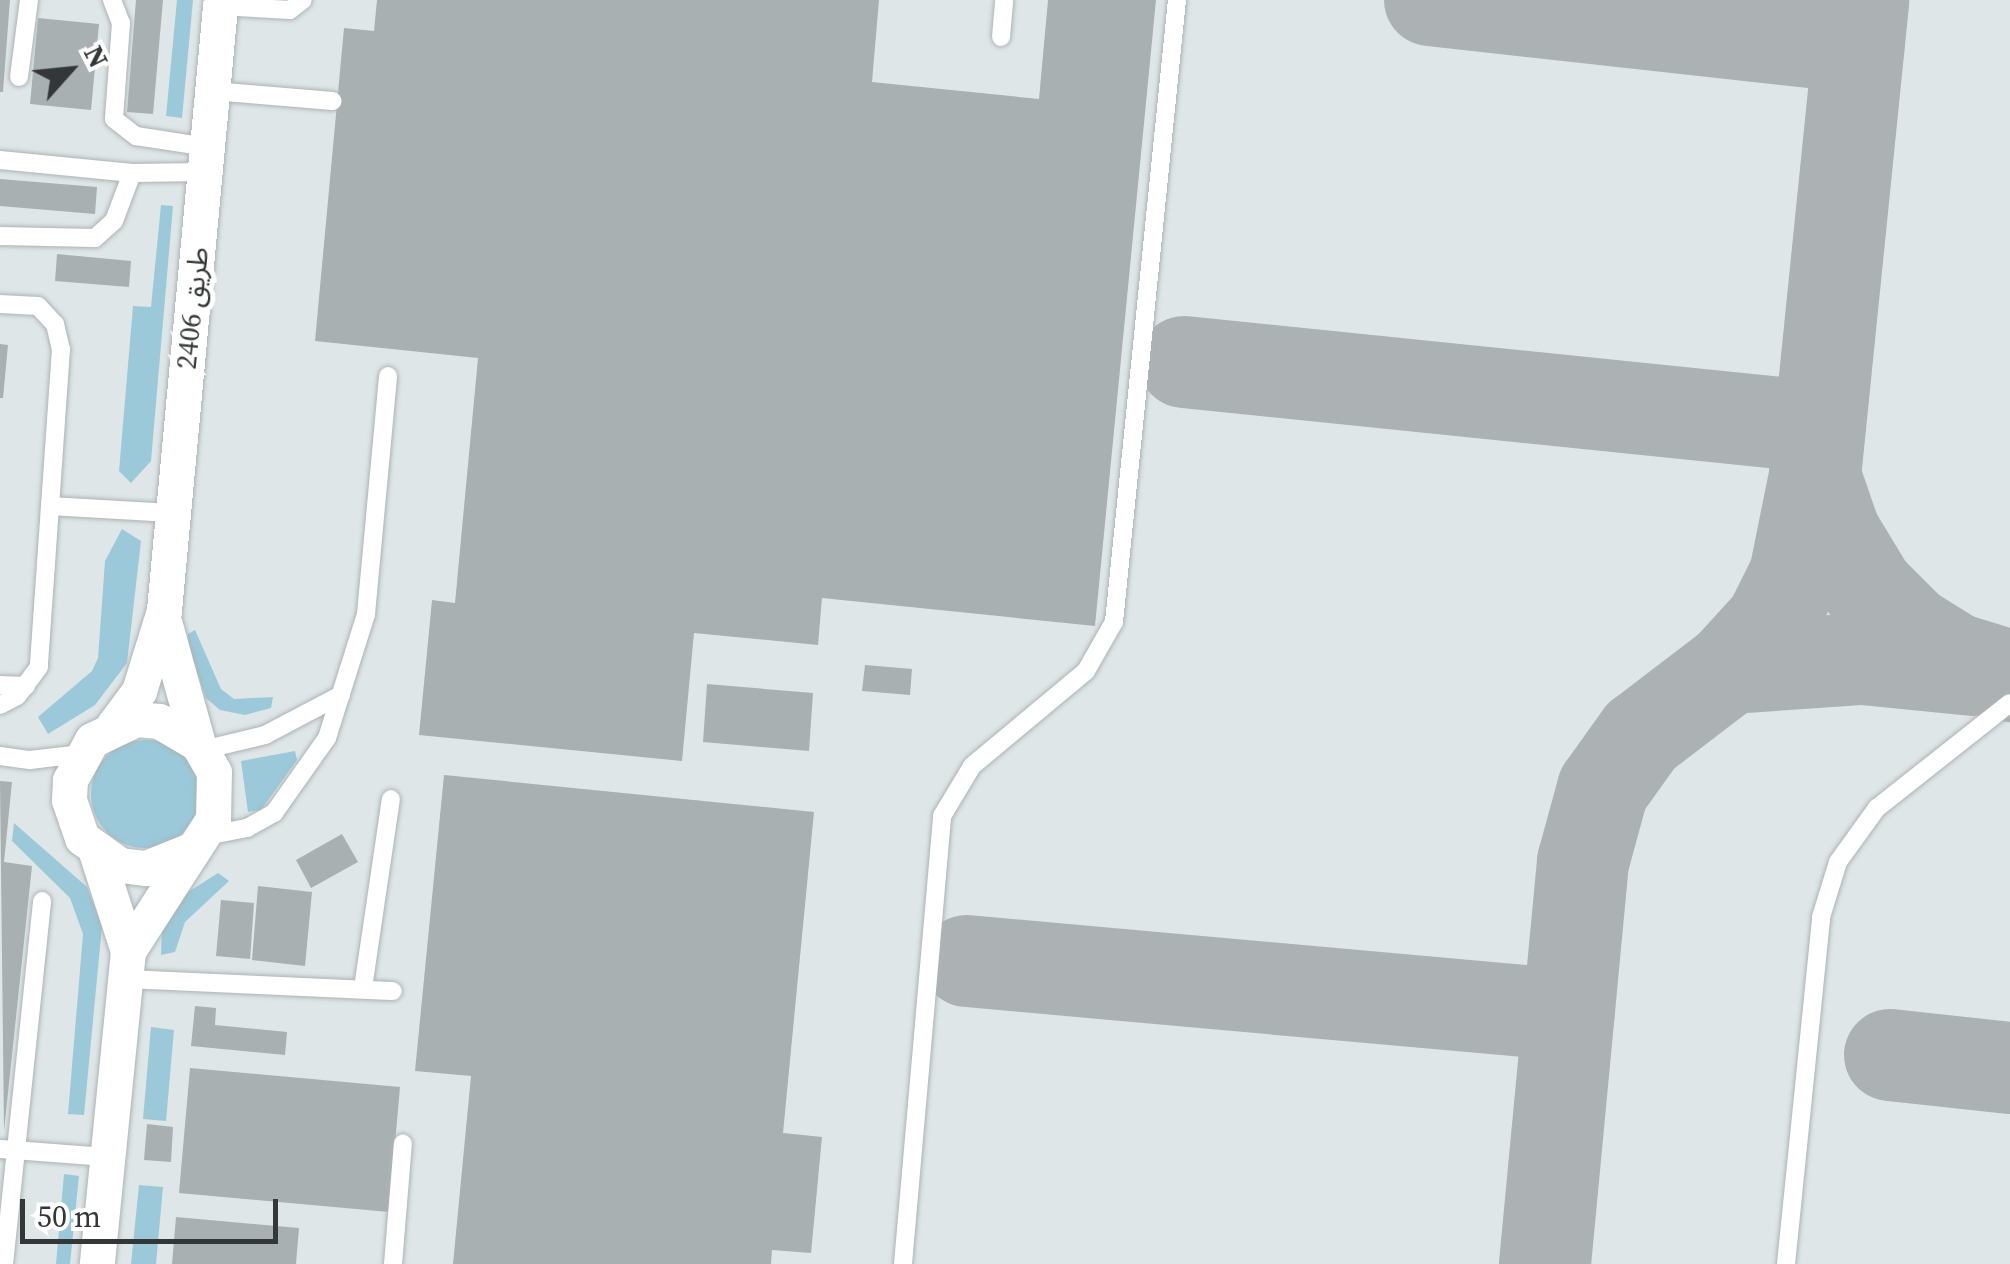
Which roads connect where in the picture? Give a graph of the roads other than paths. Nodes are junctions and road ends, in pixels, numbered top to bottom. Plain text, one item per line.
1 (28, 0) edge
2 (112, 0) edge
3 (304, 0) edge
4 (1004, 0) edge
5 (1177, 0) edge
6 (220, 3) edge
7 (1002, 37) dead end
8 (19, 76) dead end
9 (214, 90) junction
10 (333, 101) dead end
11 (207, 159) junction
12 (0, 160) edge
13 (132, 173) junction
14 (0, 236) edge
15 (0, 304) edge
16 (388, 376) dead end
17 (50, 506) junction
18 (171, 513) junction
19 (164, 610) junction
20 (0, 686) edge
21 (26, 686) junction
22 (341, 695) junction
23 (2010, 703) edge
24 (0, 705) edge
25 (114, 726) junction
26 (201, 747) junction
27 (80, 754) junction
28 (0, 756) edge
29 (391, 799) dead end
30 (197, 843) junction
31 (96, 852) junction
32 (42, 902) dead end
33 (126, 966) junction
34 (363, 988) junction
35 (393, 991) dead end
36 (403, 1143) dead end
37 (8, 1150) edge
38 (107, 1156) junction
39 (4, 1264) edge
40 (97, 1264) edge
41 (393, 1264) edge
42 (903, 1264) edge
43 (1786, 1264) edge

1 - 8 lane
2 - 11 lane
3 - 6 lane
4 - 7 lane
5 - 42 lane
6 - 9 street, طريق 2406
9 - 10 lane
9 - 11 street, طريق 2406
11 - 13 lane
11 - 18 street, طريق 2406
12 - 13 lane
13 - 14 lane
15 - 17 lane
16 - 22 lane
17 - 18 lane
17 - 21 lane
18 - 19 street, طريق 2406
19 - 25 street, طريق 2406
19 - 26 street, طريق 2406
20 - 21 lane
21 - 24 lane
22 - 26 lane
22 - 30 lane
23 - 43 lane
25 - 26 street
25 - 27 street, طريق 2406
26 - 30 street, طريق 2406
27 - 28 lane
27 - 31 street, طريق 2406
29 - 34 lane
30 - 31 street
30 - 33 street, طريق 2406
31 - 33 street, طريق 2406
32 - 37 lane
33 - 34 lane
33 - 38 street, طريق 2406
34 - 35 lane
36 - 41 lane
37 - 38 lane
37 - 39 lane
38 - 40 street, طريق 2406

